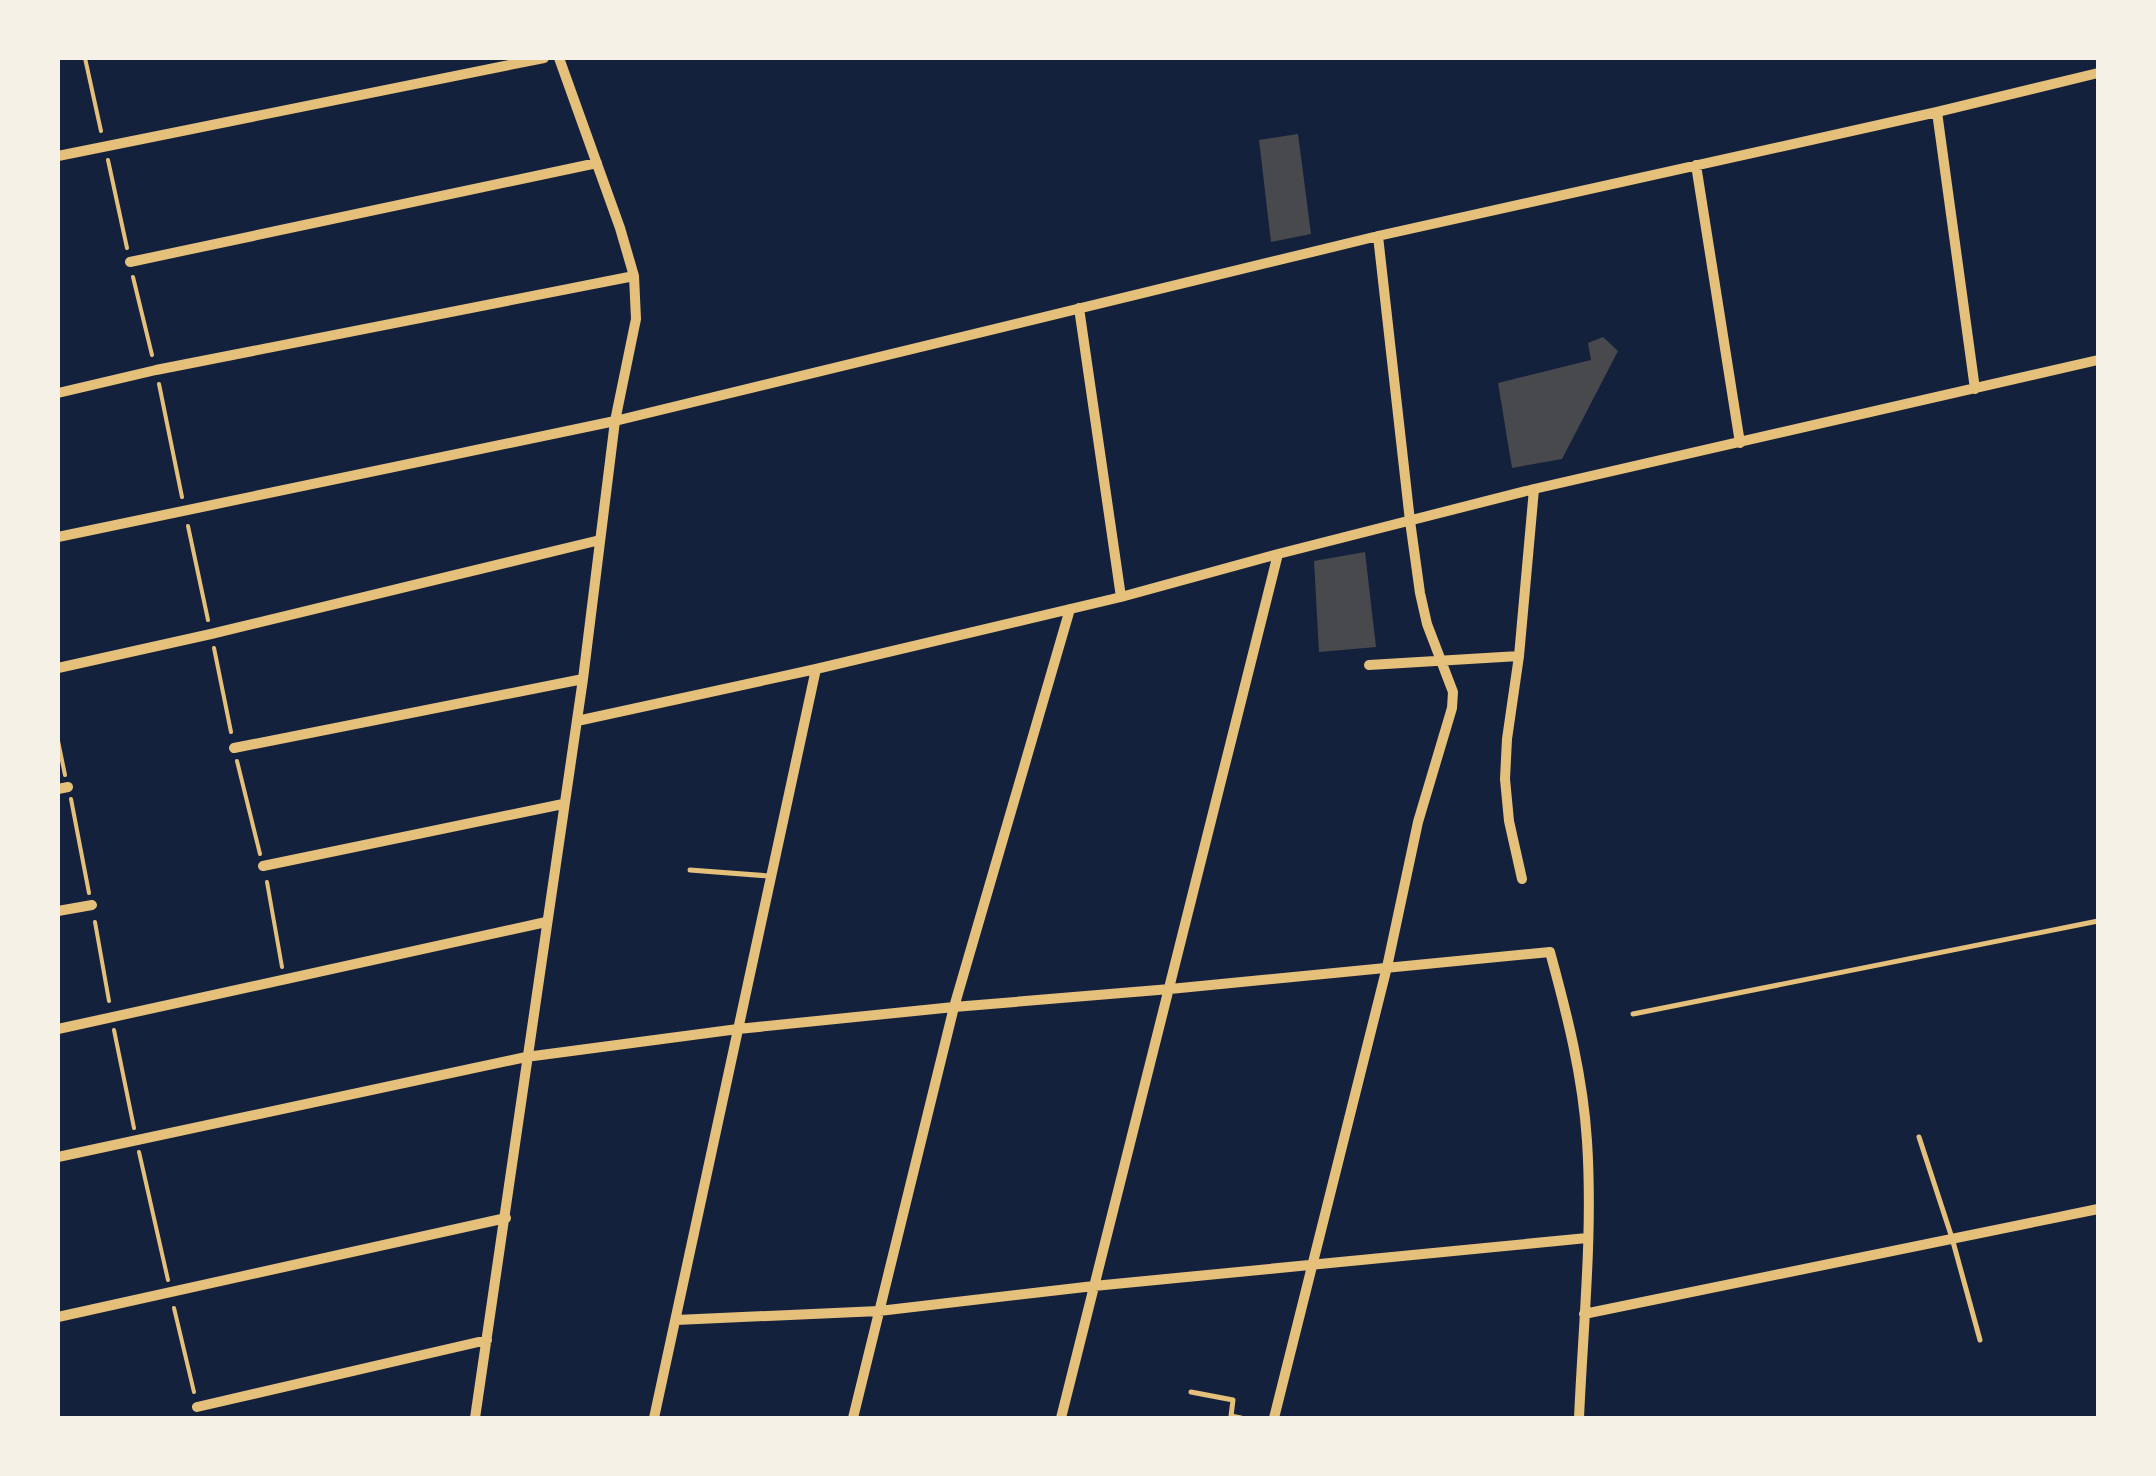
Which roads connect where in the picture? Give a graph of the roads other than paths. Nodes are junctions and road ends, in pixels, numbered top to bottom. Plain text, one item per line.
1 (544, 58) edge
2 (559, 58) edge
3 (2098, 73) edge
4 (1938, 112) junction
5 (58, 156) edge
6 (597, 164) junction
7 (1696, 165) junction
8 (1378, 236) junction
9 (130, 262) dead end
10 (634, 276) junction
11 (1079, 308) junction
12 (2098, 360) edge
13 (1975, 389) junction
14 (58, 393) edge
15 (614, 421) junction
16 (1740, 444) junction
17 (1534, 489) junction
18 (1410, 521) junction
19 (58, 537) edge
20 (600, 540) junction
21 (1278, 554) junction
22 (1121, 597) junction
23 (1070, 609) junction
24 (1519, 656) junction
25 (1441, 662) junction
26 (1369, 665) dead end
27 (58, 668) edge
28 (816, 669) junction
29 (583, 679) junction
30 (577, 721) junction
31 (234, 748) dead end
32 (563, 804) junction
33 (264, 866) dead end
34 (690, 870) dead end
35 (772, 876) junction
36 (1522, 879) dead end
37 (92, 905) dead end
38 (58, 912) edge
39 (2098, 921) edge
40 (546, 922) junction
41 (1386, 966) junction
42 (1170, 989) junction
43 (954, 1007) junction
44 (1632, 1014) dead end
45 (58, 1029) edge
46 (738, 1030) junction
47 (526, 1057) junction
48 (1919, 1138) dead end
49 (58, 1157) edge
50 (2098, 1209) edge
51 (506, 1218) junction
52 (1587, 1238) junction
53 (1952, 1238) junction
54 (1312, 1265) junction
55 (1094, 1286) junction
56 (879, 1311) junction
57 (1584, 1314) junction
58 (58, 1317) edge
59 (676, 1320) junction
60 (487, 1340) junction
61 (1980, 1340) dead end
62 (1191, 1392) dead end
63 (197, 1406) road end
64 (475, 1418) edge
65 (654, 1418) edge
66 (853, 1418) edge
67 (1061, 1418) edge
68 (1241, 1418) edge
69 (1274, 1418) edge
70 (1579, 1418) edge

1 - 5 street
2 - 6 street
3 - 4 street
4 - 7 street
4 - 13 street
6 - 9 street
6 - 10 street
7 - 8 street
7 - 16 street
8 - 11 street
8 - 18 street
10 - 14 street
10 - 15 street
11 - 15 street
11 - 22 street
12 - 13 street
13 - 16 street
15 - 19 street
15 - 20 street
16 - 17 street
17 - 18 street
17 - 24 street
18 - 21 street
18 - 25 street
20 - 27 street
20 - 29 street
21 - 22 street
21 - 42 street
22 - 23 street
23 - 28 street
23 - 43 street
24 - 25 street
24 - 36 street
25 - 26 street
25 - 41 street
28 - 30 street
28 - 35 street
29 - 30 street
29 - 31 street
30 - 32 street
32 - 33 street
32 - 40 street
34 - 35 lane
35 - 46 street
37 - 38 street
39 - 44 lane
40 - 45 street
40 - 47 street
41 - 42 street
41 - 52 street
41 - 54 street
42 - 43 street
42 - 55 street
43 - 46 street
43 - 56 street
46 - 47 street
46 - 59 street
47 - 49 street
47 - 51 street
48 - 53 lane
50 - 53 street
51 - 58 street
51 - 60 street
52 - 54 street
52 - 57 street
53 - 57 street
53 - 61 lane
54 - 55 street
54 - 69 street
55 - 56 street
55 - 67 street
56 - 59 street
56 - 66 street
57 - 70 street
59 - 65 street
60 - 63 street
60 - 64 street
62 - 68 lane

